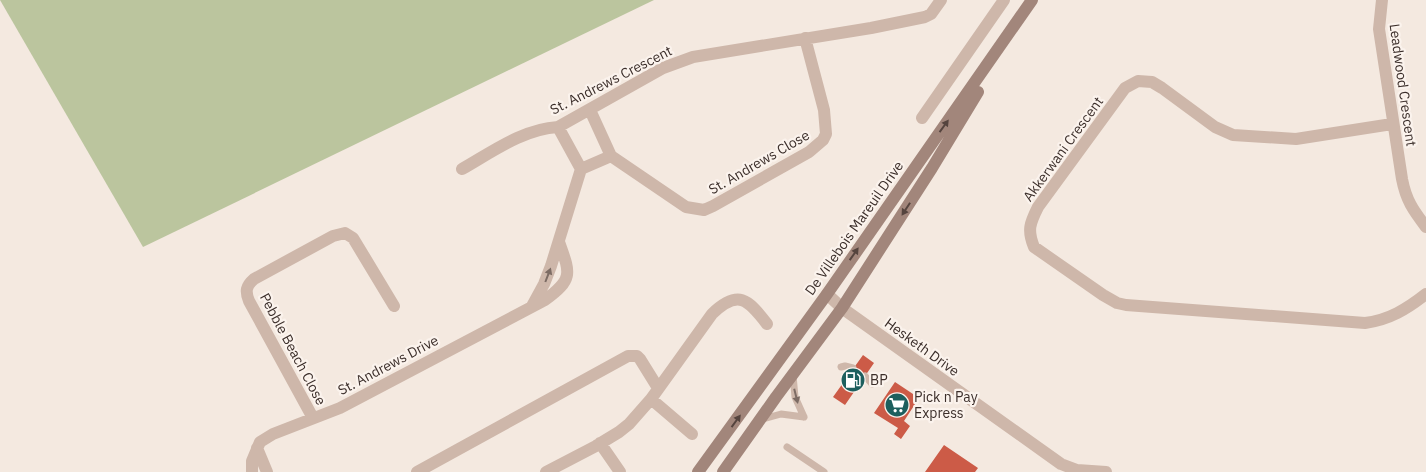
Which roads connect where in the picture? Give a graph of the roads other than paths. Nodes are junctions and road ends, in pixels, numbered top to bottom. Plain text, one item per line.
1 (940, 0) edge
2 (1004, 0) edge
3 (1032, 0) edge
4 (1039, 0) edge
5 (1382, 0) edge
6 (805, 38) junction
7 (590, 110) junction
8 (922, 118) dead end
9 (1392, 124) junction
10 (558, 127) junction
11 (611, 156) junction
12 (462, 169) dead end
13 (581, 169) junction
14 (1426, 227) edge
15 (559, 242) junction
16 (827, 294) junction
17 (1426, 294) edge
18 (394, 306) dead end
19 (532, 306) junction
20 (842, 308) junction
21 (767, 324) dead end
22 (841, 367) dead end
23 (853, 368) dead end
24 (793, 374) junction
25 (865, 376) dead end
26 (872, 384) dead end
27 (654, 394) junction
28 (313, 418) junction
29 (760, 420) junction
30 (692, 434) dead end
31 (600, 443) junction
32 (787, 447) dead end
33 (257, 448) junction
34 (1071, 470) edge
35 (423, 471) edge
36 (252, 472) edge
37 (267, 472) edge
38 (546, 472) edge
39 (620, 472) edge
40 (698, 472) edge
41 (724, 472) edge
42 (824, 472) edge
43 (1106, 472) edge

1 - 6 street, St. Andrews Crescent
2 - 8 street
16 -> 3 main road, De Villebois Mareuil Drive
4 -> 20 main road
5 - 9 street, Leadwood Crescent
6 - 7 street, St. Andrews Crescent
6 - 11 street, St. Andrews Close
7 - 10 street, St. Andrews Crescent
7 - 11 street
9 - 14 street, Leadwood Crescent
9 - 17 street, Akkerwani Crescent
10 - 12 street, St. Andrews Crescent
10 - 13 street
11 - 13 street
13 - 15 street
19 -> 15 street
15 - 19 street, St. Andrews Drive
16 - 20 street, Hesketh Drive
40 -> 16 main road, De Villebois Mareuil Drive
18 - 28 street, Pebble Beach Close
19 - 28 street, St. Andrews Drive
20 - 24 main road
20 - 34 street, Hesketh Drive
21 - 27 street
22 - 23 lane
24 - 29 main road
24 -> 29 lane
25 - 26 lane
27 - 30 street
27 - 31 street
27 - 35 street
28 - 33 street, St. Andrews Drive
29 - 41 main road
31 - 38 street
31 - 39 street
32 - 42 lane
33 - 36 street
33 - 37 street
34 - 43 street, Hesketh Drive

